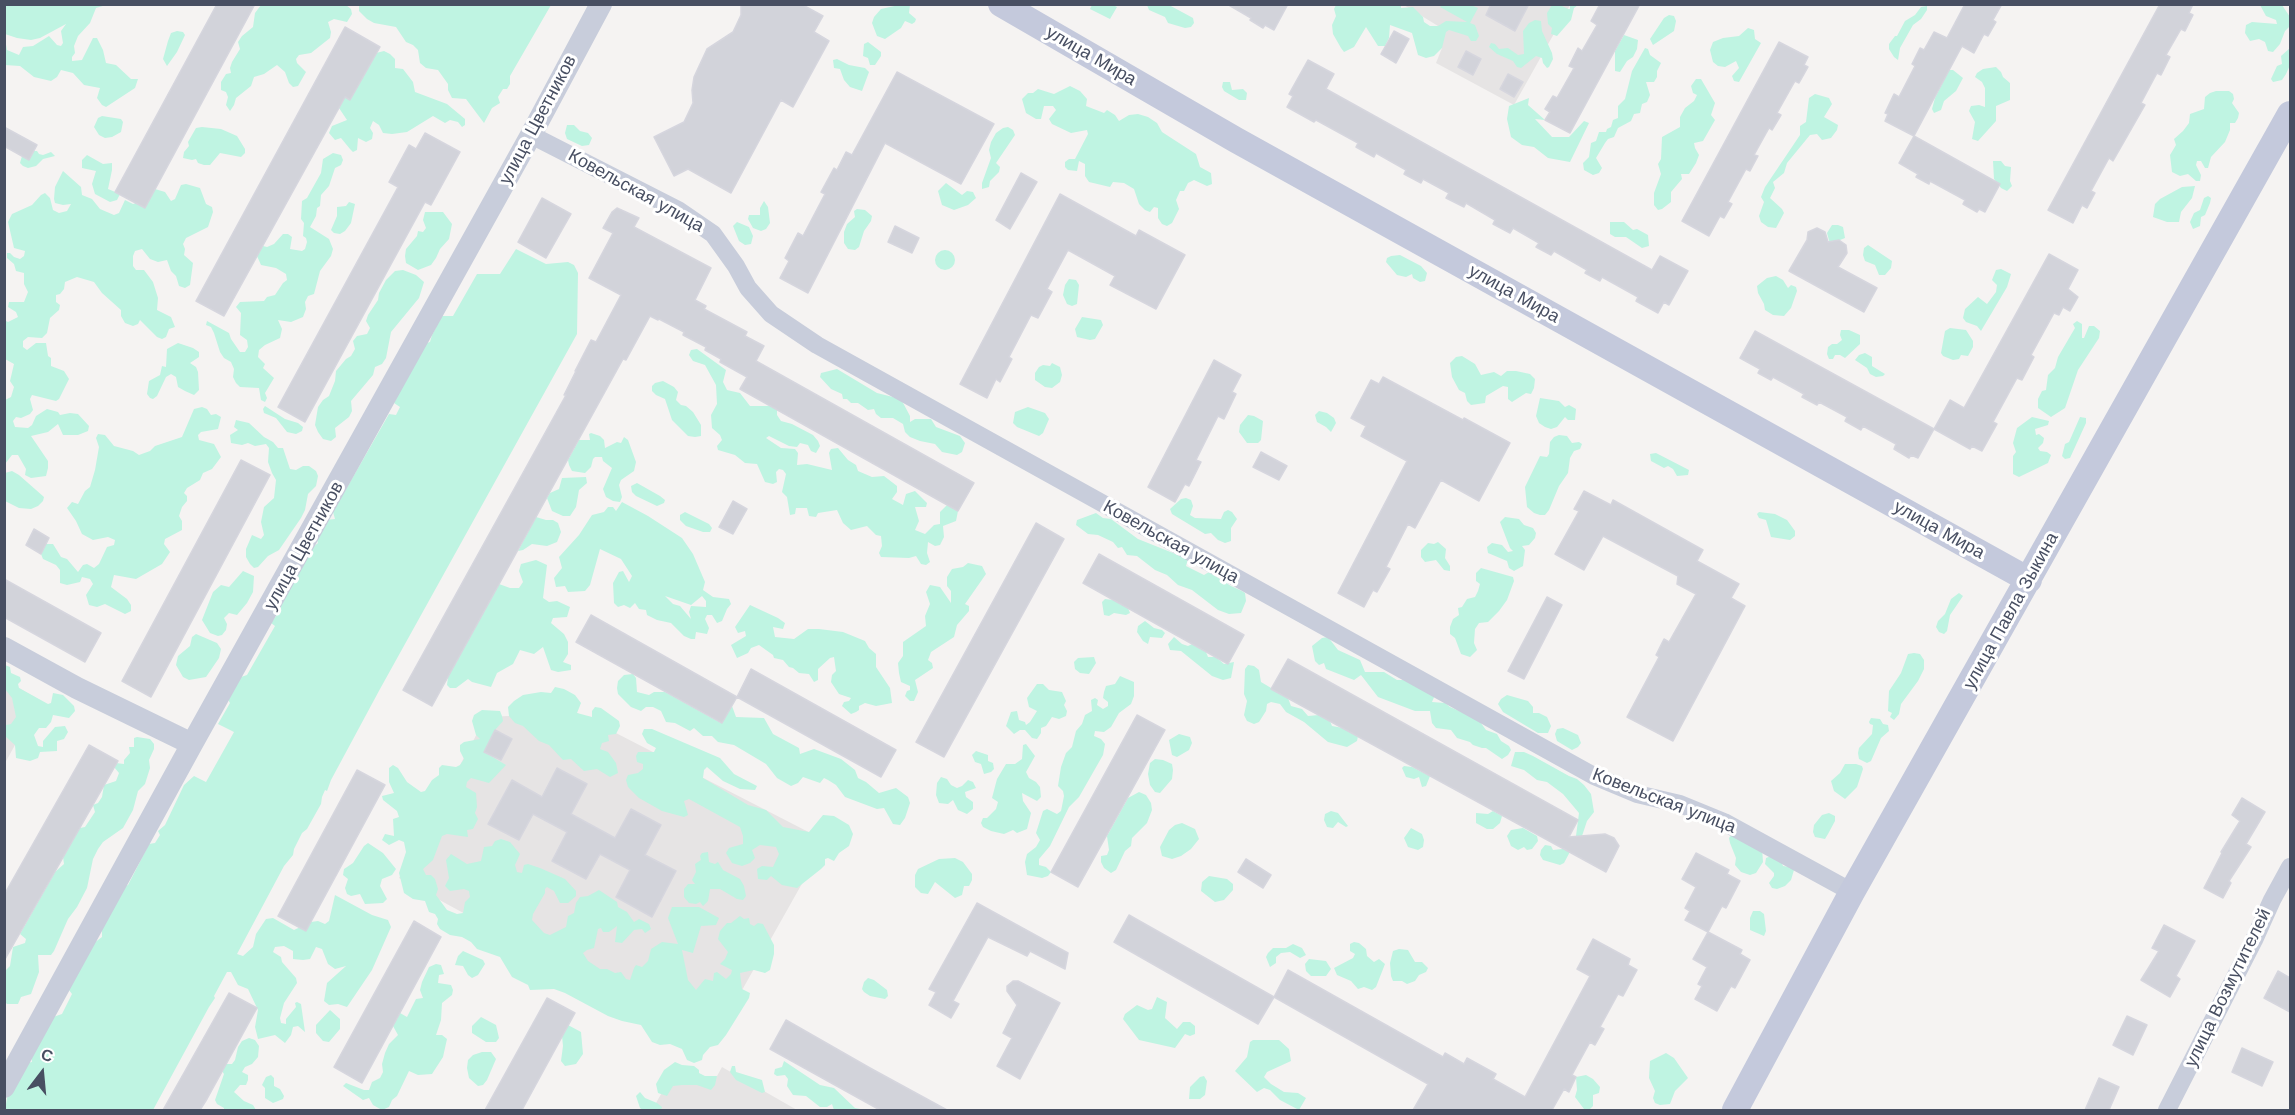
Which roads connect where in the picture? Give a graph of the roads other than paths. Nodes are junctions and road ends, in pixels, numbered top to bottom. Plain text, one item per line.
1 (601, 4) edge
2 (1001, 4) edge
3 (2290, 114) edge
4 (531, 135) junction
5 (2029, 580) junction
6 (4, 648) edge
7 (192, 744) junction
8 (2290, 867) edge
9 (1852, 892) junction
10 (4, 1087) edge
11 (1735, 1110) edge
12 (2167, 1110) edge

1 - 4 street, улица Цветников
2 - 5 main road, улица Мира
3 - 5 main road, улица Павла Зыкина
4 - 7 street, улица Цветников
4 - 9 street, Ковельская улица
5 - 9 main road, улица Павла Зыкина
6 - 7 street
7 - 10 street, улица Цветников
8 - 12 street, улица Возмутителей
9 - 11 main road, улица Павла Зыкина

